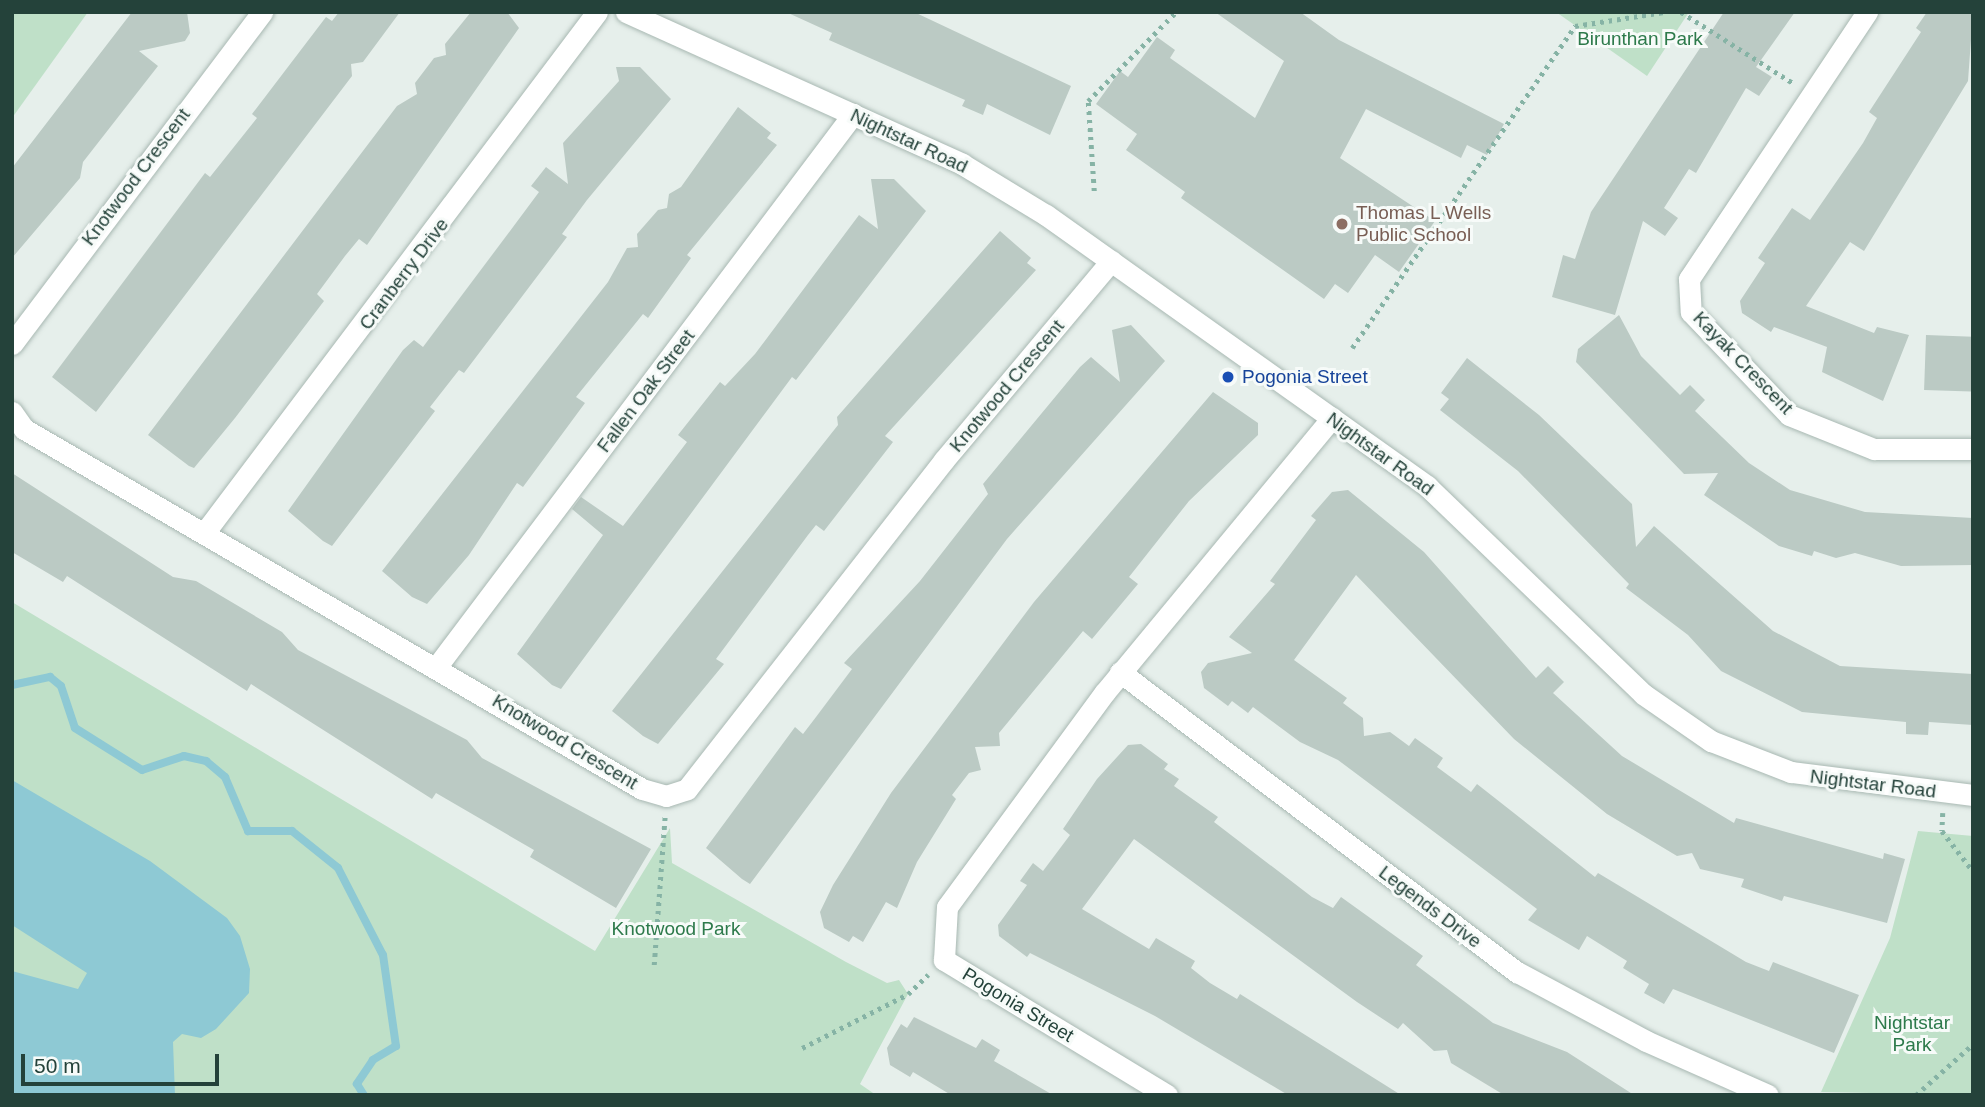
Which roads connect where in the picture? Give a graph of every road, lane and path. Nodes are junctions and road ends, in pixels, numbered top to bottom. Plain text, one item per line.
1 (262, 12) edge
2 (597, 12) edge
3 (626, 12) edge
4 (1176, 12) edge
5 (1664, 12) edge
6 (1681, 12) edge
7 (1867, 12) edge
8 (1812, 94) junction
9 (853, 114) junction
10 (1094, 191) dead end
11 (1111, 261) junction
12 (12, 344) edge
13 (1352, 348) dead end
14 (12, 412) edge
15 (1332, 418) junction
16 (1973, 449) edge
17 (205, 532) junction
18 (438, 665) junction
19 (1121, 672) junction
20 (1943, 792) junction
21 (1973, 795) edge
22 (664, 828) dead end
23 (1973, 872) edge
24 (944, 960) junction
25 (654, 965) dead end
26 (1973, 1044) edge
27 (802, 1048) dead end
28 (1167, 1095) edge
29 (1768, 1095) edge
30 (1916, 1095) edge

1 - 12 street, Knotwood Crescent
2 - 17 street, Cranberry Drive
3 - 9 street, Nightstar Road
4 - 10 path
5 - 13 path
6 - 8 path
7 - 8 street, Kayak Crescent
8 - 16 street, Kayak Crescent
9 - 11 street, Nightstar Road
9 - 18 street, Fallen Oak Street
11 - 15 street, Nightstar Road
11 - 18 street, Knotwood Crescent
14 - 17 street, Knotwood Crescent
15 - 19 street, Pogonia Street
15 - 20 street, Nightstar Road
17 - 18 street, Knotwood Crescent
19 - 24 street, Pogonia Street
19 - 29 street, Legends Drive
20 - 21 street, Nightstar Road
20 - 23 path
22 - 25 path
24 - 27 path
24 - 28 street, Pogonia Street
26 - 30 path

